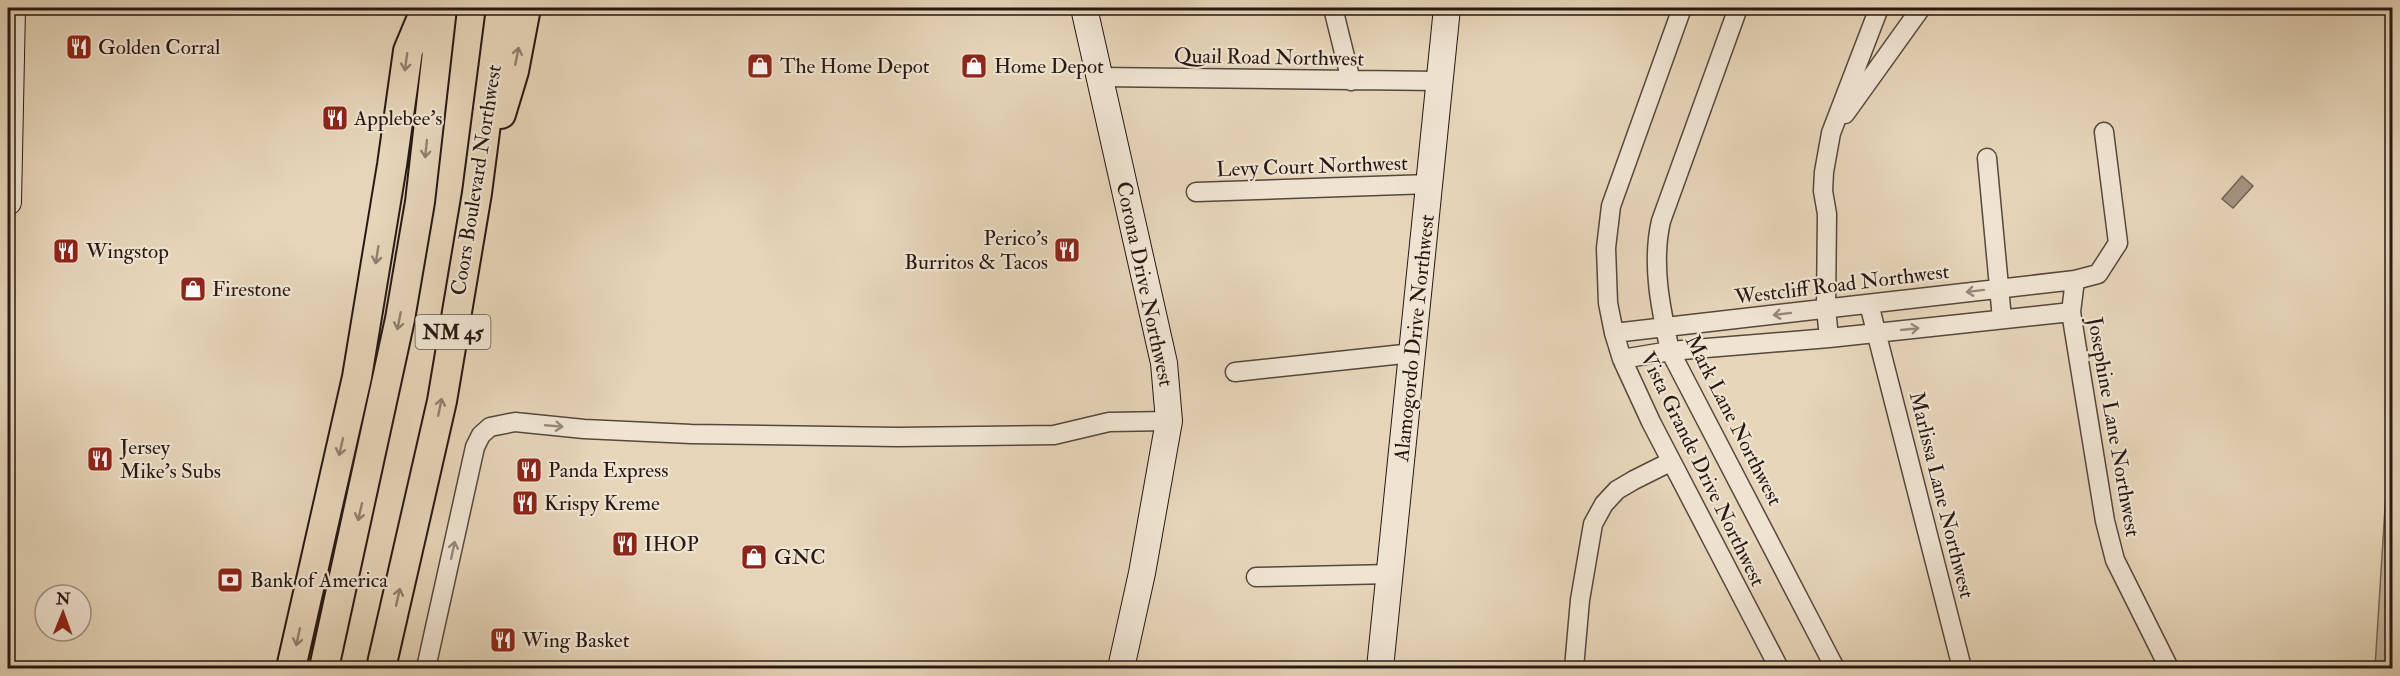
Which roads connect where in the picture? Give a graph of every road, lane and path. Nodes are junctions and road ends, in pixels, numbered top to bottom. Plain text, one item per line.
1 (12, 8) edge
2 (426, 8) edge
3 (442, 8) edge
4 (501, 8) edge
5 (526, 8) edge
6 (1084, 8) edge
7 (1333, 8) edge
8 (1447, 8) edge
9 (1682, 8) edge
10 (1738, 8) edge
11 (1879, 8) edge
12 (1921, 8) edge
13 (1099, 76) junction
14 (1351, 81) junction
15 (1439, 81) junction
16 (2104, 132) dead end
17 (1831, 133) junction
18 (1987, 158) dead end
19 (1430, 184) junction
20 (1196, 192) dead end
21 (477, 193) junction
22 (8, 202) edge
23 (2075, 280) junction
24 (2000, 289) junction
25 (1869, 304) junction
26 (1826, 308) junction
27 (2071, 312) junction
28 (2002, 319) junction
29 (1665, 328) junction
30 (1614, 333) junction
31 (1878, 333) junction
32 (1829, 338) junction
33 (1670, 351) junction
34 (1413, 353) junction
35 (1623, 359) junction
36 (1235, 372) dead end
37 (1169, 421) junction
38 (1670, 462) junction
39 (1391, 574) junction
40 (1256, 577) dead end
41 (382, 661) edge
42 (326, 662) edge
43 (291, 669) edge
44 (426, 669) edge
45 (1121, 669) edge
46 (1380, 669) edge
47 (1574, 669) edge
48 (1779, 669) edge
49 (1835, 669) edge
50 (1962, 669) edge
51 (2169, 669) edge

1 - 22 street
2 -> 43 main road
3 -> 42 main road, NM 45
4 - 21 main road, Coors Boulevard Northwest / NM 45
21 -> 5 main road
6 - 13 street, Corona Drive Northwest
7 - 14 street
8 - 15 street, Alamogordo Drive Northwest
9 - 30 street, Vista Grande Drive Northwest
10 - 29 street, Mark Lane Northwest
11 - 17 street
12 - 17 street
13 - 14 street, Quail Road Northwest
13 - 37 street, Corona Drive Northwest
14 - 15 street, Quail Road Northwest
15 - 19 street, Alamogordo Drive Northwest
16 - 23 street
17 - 26 street
18 - 24 street
19 - 20 street, Levy Court Northwest
19 - 34 street, Alamogordo Drive Northwest
41 -> 21 main road, Coors Boulevard Northwest / NM 45
23 - 24 street, Westcliff Road Northwest
23 - 27 street, Josephine Lane Northwest
24 -> 25 street, Westcliff Road Northwest
24 - 28 street
25 - 26 street, Westcliff Road Northwest
25 - 31 street, Marlissa Lane Northwest
26 -> 29 street, Westcliff Road Northwest
26 - 32 street
27 - 28 street
27 - 51 street, Josephine Lane Northwest
31 -> 28 street
29 - 30 street, Westcliff Road Northwest
29 - 33 street, Mark Lane Northwest
30 - 35 street, Vista Grande Drive Northwest
31 - 32 street
31 - 50 street, Marlissa Lane Northwest
32 - 33 street
33 - 35 street
33 - 49 street, Mark Lane Northwest
34 - 36 street
34 - 39 street, Alamogordo Drive Northwest
35 - 38 street, Vista Grande Drive Northwest
44 -> 37 street
37 - 45 street, Corona Drive Northwest
38 - 47 street
38 - 48 street, Vista Grande Drive Northwest
39 - 40 street
39 - 46 street, Alamogordo Drive Northwest

